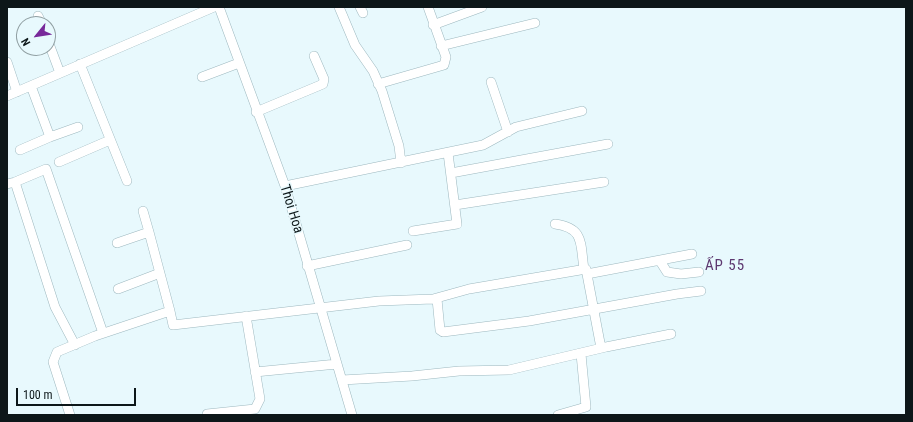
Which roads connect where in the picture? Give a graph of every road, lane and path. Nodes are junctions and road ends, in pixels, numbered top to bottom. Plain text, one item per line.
1 (214, 7) edge
2 (219, 7) edge
3 (339, 7) edge
4 (428, 7) edge
5 (482, 7) edge
6 (535, 23) dead end
7 (434, 25) junction
8 (441, 46) junction
9 (54, 56) edge
10 (314, 56) dead end
11 (7, 62) edge
12 (239, 63) junction
13 (80, 64) junction
14 (60, 73) junction
15 (202, 77) dead end
16 (491, 82) dead end
17 (378, 84) junction
18 (31, 86) junction
19 (17, 92) junction
20 (7, 96) edge
21 (582, 111) dead end
22 (256, 112) junction
23 (78, 126) dead end
24 (508, 132) junction
25 (50, 136) junction
26 (110, 140) junction
27 (608, 144) dead end
28 (20, 150) dead end
29 (448, 153) junction
30 (59, 162) dead end
31 (401, 163) junction
32 (451, 173) junction
33 (127, 181) dead end
34 (604, 182) dead end
35 (11, 183) edge
36 (284, 186) junction
37 (455, 205) junction
38 (143, 211) dead end
39 (555, 224) dead end
40 (413, 231) dead end
41 (149, 232) junction
42 (117, 243) dead end
43 (408, 245) dead end
44 (692, 254) dead end
45 (660, 261) junction
46 (307, 266) junction
47 (586, 271) junction
48 (698, 272) dead end
49 (160, 273) junction
50 (118, 289) dead end
51 (701, 292) dead end
52 (437, 299) junction
53 (320, 309) junction
54 (594, 310) junction
55 (170, 311) junction
56 (246, 316) junction
57 (103, 333) junction
58 (671, 334) dead end
59 (75, 345) junction
60 (601, 348) junction
61 (581, 354) junction
62 (337, 364) junction
63 (255, 372) junction
64 (342, 380) junction
65 (207, 414) dead end
66 (70, 415) edge
67 (352, 415) edge
68 (558, 415) edge

1 - 13 street
2 - 12 street, Thoi Hoa
3 - 17 street
4 - 7 street
5 - 7 street
6 - 8 street
7 - 8 street
8 - 17 street
9 - 14 street
10 - 22 street
11 - 19 street
12 - 15 street
12 - 22 street, Thoi Hoa
13 - 14 street
13 - 26 street
14 - 18 street
16 - 24 street
17 - 31 street
18 - 19 street
18 - 25 street
19 - 20 street
21 - 24 street
22 - 36 street, Thoi Hoa
23 - 25 street
24 - 29 street
25 - 28 street
26 - 30 street
26 - 33 street
27 - 32 street
29 - 31 street
29 - 32 street
31 - 36 street
32 - 37 street
34 - 37 street
35 - 57 street
35 - 59 street
36 - 46 street, Thoi Hoa
37 - 40 street
38 - 41 street
39 - 47 street
41 - 42 street
41 - 49 street
43 - 46 street
44 - 45 street
45 - 47 street
45 - 48 street
46 - 53 street, Thoi Hoa
47 - 52 street
47 - 54 street
49 - 50 street
49 - 55 street
51 - 54 street
52 - 53 street
52 - 54 street
53 - 56 street
53 - 62 street, Thoi Hoa
54 - 60 street
55 - 56 street
55 - 57 street
56 - 63 street
57 - 59 street
58 - 60 street
59 - 66 street
60 - 61 street
61 - 64 street
61 - 68 street
62 - 63 street
62 - 64 street, Thoi Hoa
63 - 65 street
64 - 67 street, Thoi Hoa

